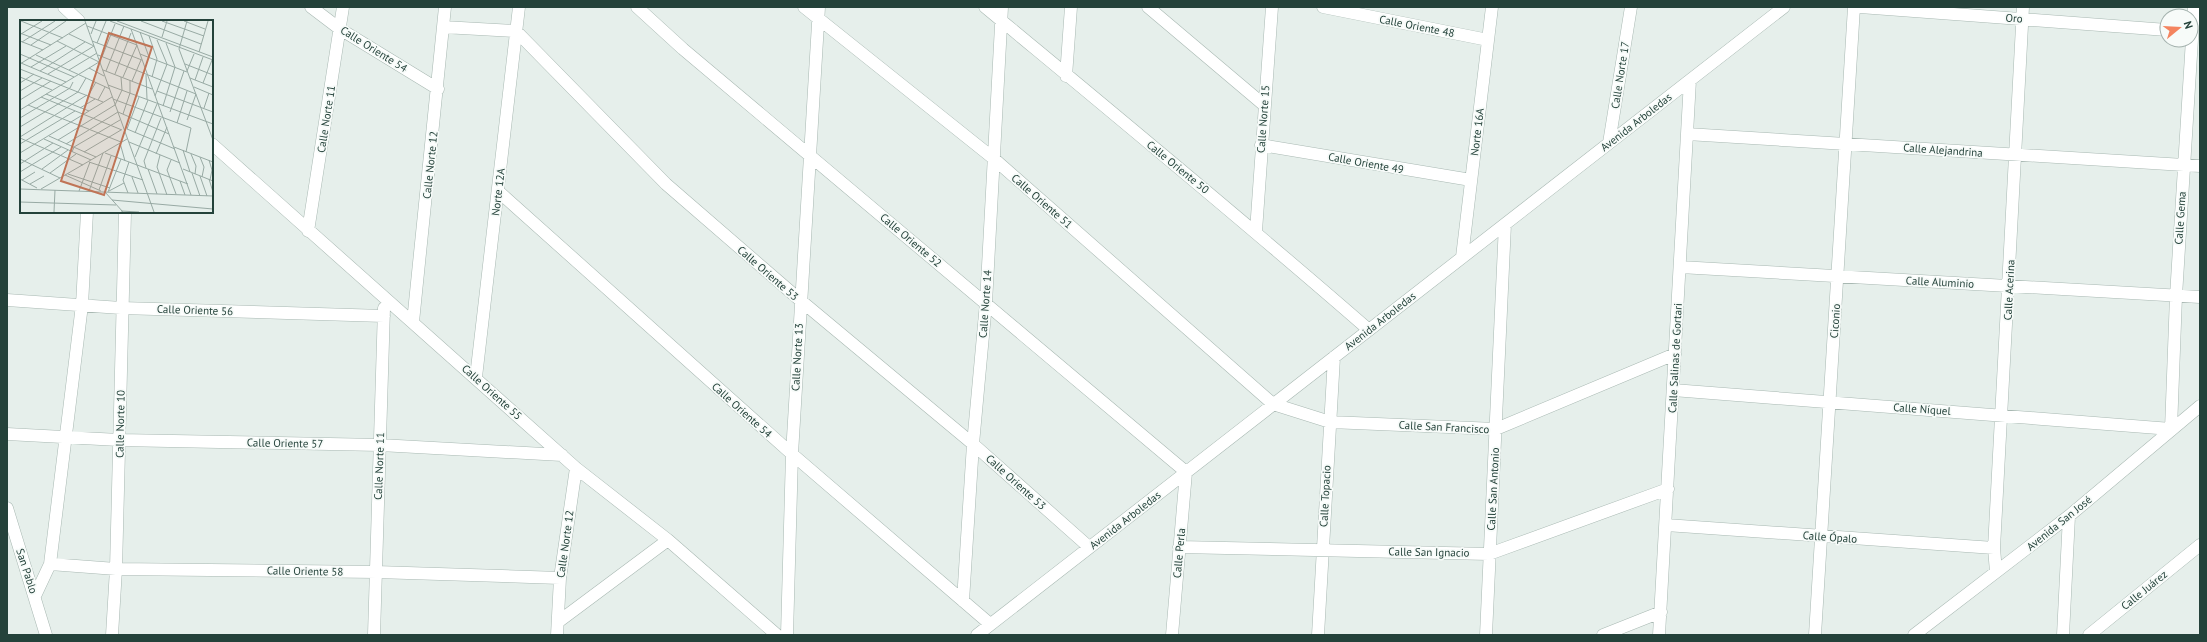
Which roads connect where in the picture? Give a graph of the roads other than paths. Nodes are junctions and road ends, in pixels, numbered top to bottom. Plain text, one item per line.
1 (64, 7) edge
2 (311, 7) edge
3 (343, 7) edge
4 (445, 7) edge
5 (519, 7) edge
6 (637, 7) edge
7 (804, 7) edge
8 (985, 7) edge
9 (1002, 7) edge
10 (1071, 7) edge
11 (1148, 7) edge
12 (1272, 7) edge
13 (1323, 7) edge
14 (1492, 7) edge
15 (1631, 7) edge
16 (1784, 7) edge
17 (1854, 7) edge
18 (1860, 7) edge
19 (818, 13) edge
20 (2023, 13) edge
21 (78, 20) edge
22 (1001, 20) junction
23 (443, 27) junction
24 (340, 29) junction
25 (2159, 29) edge
26 (516, 31) junction
27 (1488, 40) junction
28 (2193, 48) edge
29 (1066, 76) junction
30 (1690, 80) junction
31 (438, 89) junction
32 (1264, 105) junction
33 (1687, 134) junction
34 (1609, 143) junction
35 (1846, 144) junction
36 (213, 145) edge
37 (1261, 145) junction
38 (2016, 154) junction
39 (810, 155) junction
40 (993, 158) junction
41 (2184, 165) junction
42 (2200, 166) edge
43 (1471, 180) junction
44 (498, 191) junction
45 (87, 213) edge
46 (125, 213) edge
47 (1505, 224) junction
48 (308, 231) junction
49 (1256, 231) junction
50 (1462, 257) junction
51 (1680, 267) junction
52 (1838, 276) junction
53 (2009, 286) junction
54 (2176, 296) junction
55 (2200, 297) edge
56 (385, 298) junction
57 (7, 300) edge
58 (800, 300) junction
59 (986, 303) junction
60 (82, 305) junction
61 (121, 308) junction
62 (384, 316) junction
63 (414, 322) junction
64 (1369, 330) junction
65 (1675, 354) junction
66 (1334, 357) junction
67 (476, 377) junction
68 (1673, 390) junction
69 (1830, 402) junction
70 (1273, 404) junction
71 (2200, 406) edge
72 (2003, 415) junction
73 (1330, 422) junction
74 (1496, 429) junction
75 (2171, 429) junction
76 (7, 434) edge
77 (65, 437) junction
78 (119, 440) junction
79 (973, 444) junction
80 (380, 445) junction
81 (792, 454) junction
82 (562, 455) junction
83 (576, 468) junction
84 (1186, 472) junction
85 (1668, 489) junction
86 (7, 508) edge
87 (2069, 516) junction
88 (1666, 525) junction
89 (1821, 536) junction
90 (668, 540) junction
91 (2200, 545) edge
92 (1089, 547) junction
93 (1179, 547) junction
94 (1994, 548) junction
95 (1322, 550) junction
96 (1489, 554) junction
97 (50, 564) junction
98 (116, 569) junction
99 (376, 572) junction
100 (1996, 572) junction
101 (560, 578) junction
102 (35, 596) junction
103 (963, 601) junction
104 (1661, 612) junction
105 (558, 622) junction
106 (990, 624) junction
107 (773, 634) edge
108 (46, 635) edge
109 (112, 635) edge
110 (374, 635) edge
111 (558, 635) edge
112 (787, 635) edge
113 (977, 635) edge
114 (1172, 635) edge
115 (1318, 635) edge
116 (1486, 635) edge
117 (1603, 635) edge
118 (1659, 635) edge
119 (1815, 635) edge
120 (1914, 635) edge
121 (2063, 635) edge
122 (2089, 635) edge

1 - 21 street
2 - 24 street, Calle Oriente 54
3 - 24 street, Calle Norte 11
4 - 23 street, Calle Norte 12
5 - 26 street, Norte 12A
6 - 39 street, Calle Oriente 52
7 - 19 street, Calle Oriente 51
8 - 22 street, Calle Oriente 50
9 - 22 street, Calle Norte 14
10 - 29 street
11 - 32 street
12 - 32 street, Calle Norte 15
13 - 27 street, Calle Oriente 48
14 - 27 street, Norte 16A
15 - 34 street, Calle Norte 17
16 - 30 street, Avenida Arboledas
17 - 35 street, Ciconio
18 - 20 street, Oro
19 - 39 street, Calle Norte 13
19 - 40 street, Calle Oriente 51
20 - 25 street, Oro
20 - 38 street, Calle Acerina
22 - 29 street, Calle Oriente 50
22 - 40 street, Calle Norte 14
23 - 26 street
23 - 31 street, Calle Norte 12
24 - 31 street, Calle Oriente 54
24 - 48 street, Calle Norte 11
26 - 44 street, Norte 12A
26 - 58 street, Calle Oriente 53
27 - 43 street, Norte 16A
28 - 41 street, Calle Gema
29 - 49 street, Calle Oriente 50
30 - 33 street, Calle Salinas de Gortari
30 - 34 street, Avenida Arboledas
31 - 63 street, Calle Norte 12
32 - 37 street, Calle Norte 15
33 - 35 street, Calle Alejandrina
33 - 51 street, Calle Salinas de Gortari
34 - 47 street, Avenida Arboledas
35 - 38 street, Calle Alejandrina
35 - 52 street, Ciconio
36 - 48 street, Calle Oriente 55
37 - 43 street, Calle Oriente 49
37 - 49 street, Calle Norte 15
38 - 41 street, Calle Alejandrina
38 - 53 street, Calle Acerina
39 - 58 street, Calle Norte 13
39 - 59 street, Calle Oriente 52
40 - 59 street, Calle Norte 14
40 - 70 street, Calle Oriente 51
41 - 42 street, Calle Alejandrina
41 - 54 street, Calle Gema
43 - 50 street, Norte 16A
44 - 67 street, Norte 12A
44 - 81 street, Calle Oriente 54
45 - 60 street
46 - 61 street, Calle Norte 10
47 - 50 street, Avenida Arboledas
47 - 74 street, Calle San Antonio
48 - 56 street, Calle Oriente 55
49 - 64 street, Calle Oriente 50
50 - 64 street, Avenida Arboledas
51 - 52 street, Calle Aluminio
51 - 65 street, Calle Salinas de Gortari
52 - 53 street, Calle Aluminio
52 - 69 street, Ciconio
53 - 54 street, Calle Aluminio
53 - 72 street, Calle Acerina
54 - 55 street, Calle Aluminio
54 - 75 street, Calle Gema
56 - 62 street, Calle Norte 11
56 - 63 street, Calle Oriente 55
57 - 60 street, Calle Oriente 56
58 - 79 street, Calle Oriente 53
58 - 81 street, Calle Norte 13
59 - 79 street, Calle Norte 14
59 - 84 street, Calle Oriente 52
60 - 61 street, Calle Oriente 56
60 - 77 street
61 - 62 street, Calle Oriente 56
61 - 78 street, Calle Norte 10
62 - 80 street, Calle Norte 11
63 - 67 street, Calle Oriente 55
64 - 66 street, Avenida Arboledas
65 - 68 street, Calle Salinas de Gortari
65 - 74 street, Calle San Francisco
66 - 70 street, Avenida Arboledas
66 - 73 street, Calle Topacio
67 - 82 street, Calle Oriente 55
68 - 69 street, Calle Níquel
68 - 85 street, Calle Salinas de Gortari
69 - 72 street, Calle Níquel
69 - 89 street, Ciconio
70 - 73 street, Calle San Francisco
70 - 84 street, Avenida Arboledas
71 - 75 street, Avenida San José
72 - 75 street, Calle Níquel
72 - 94 street, Calle Acerina
73 - 74 street, Calle San Francisco
73 - 95 street, Calle Topacio
74 - 96 street, Calle San Antonio
75 - 87 street, Avenida San José
76 - 77 street, Calle Oriente 57
77 - 78 street, Calle Oriente 57
77 - 97 street
78 - 80 street, Calle Oriente 57
78 - 98 street, Calle Norte 10
79 - 92 street, Calle Oriente 53
79 - 103 street, Calle Norte 14
80 - 82 street, Calle Oriente 57
80 - 99 street, Calle Norte 11
81 - 103 street, Calle Oriente 54
81 - 112 street, Calle Norte 13
82 - 83 street, Calle Oriente 55
83 - 90 street, Calle Oriente 55
83 - 101 street, Calle Norte 12
84 - 92 street, Avenida Arboledas
84 - 93 street, Calle Perla
85 - 88 street, Calle Salinas de Gortari
85 - 96 street, Calle San Ignacio
86 - 102 street, San Pablo
87 - 100 street, Avenida San José
87 - 121 street
88 - 89 street, Calle Ópalo
88 - 104 street, Calle Salinas de Gortari
89 - 94 street, Calle Ópalo
89 - 119 street, Ciconio
90 - 105 street
90 - 107 street, Calle Oriente 55
91 - 122 street, Calle Juárez
92 - 106 street, Avenida Arboledas
93 - 95 street, Calle San Ignacio
93 - 114 street, Calle Perla
94 - 100 street, Calle Acerina
95 - 96 street, Calle San Ignacio
95 - 115 street, Calle Topacio
96 - 116 street, Calle San Antonio
97 - 98 street, Calle Oriente 58
97 - 102 street
98 - 99 street, Calle Oriente 58
98 - 109 street, Calle Norte 10
99 - 101 street, Calle Oriente 58
99 - 110 street, Calle Norte 11
100 - 120 street, Avenida San José
101 - 105 street, Calle Norte 12
102 - 108 street, San Pablo
103 - 106 street, Calle Oriente 54
104 - 117 street
104 - 118 street, Calle Salinas de Gortari
105 - 111 street, Calle Norte 12
106 - 113 street, Avenida Arboledas

